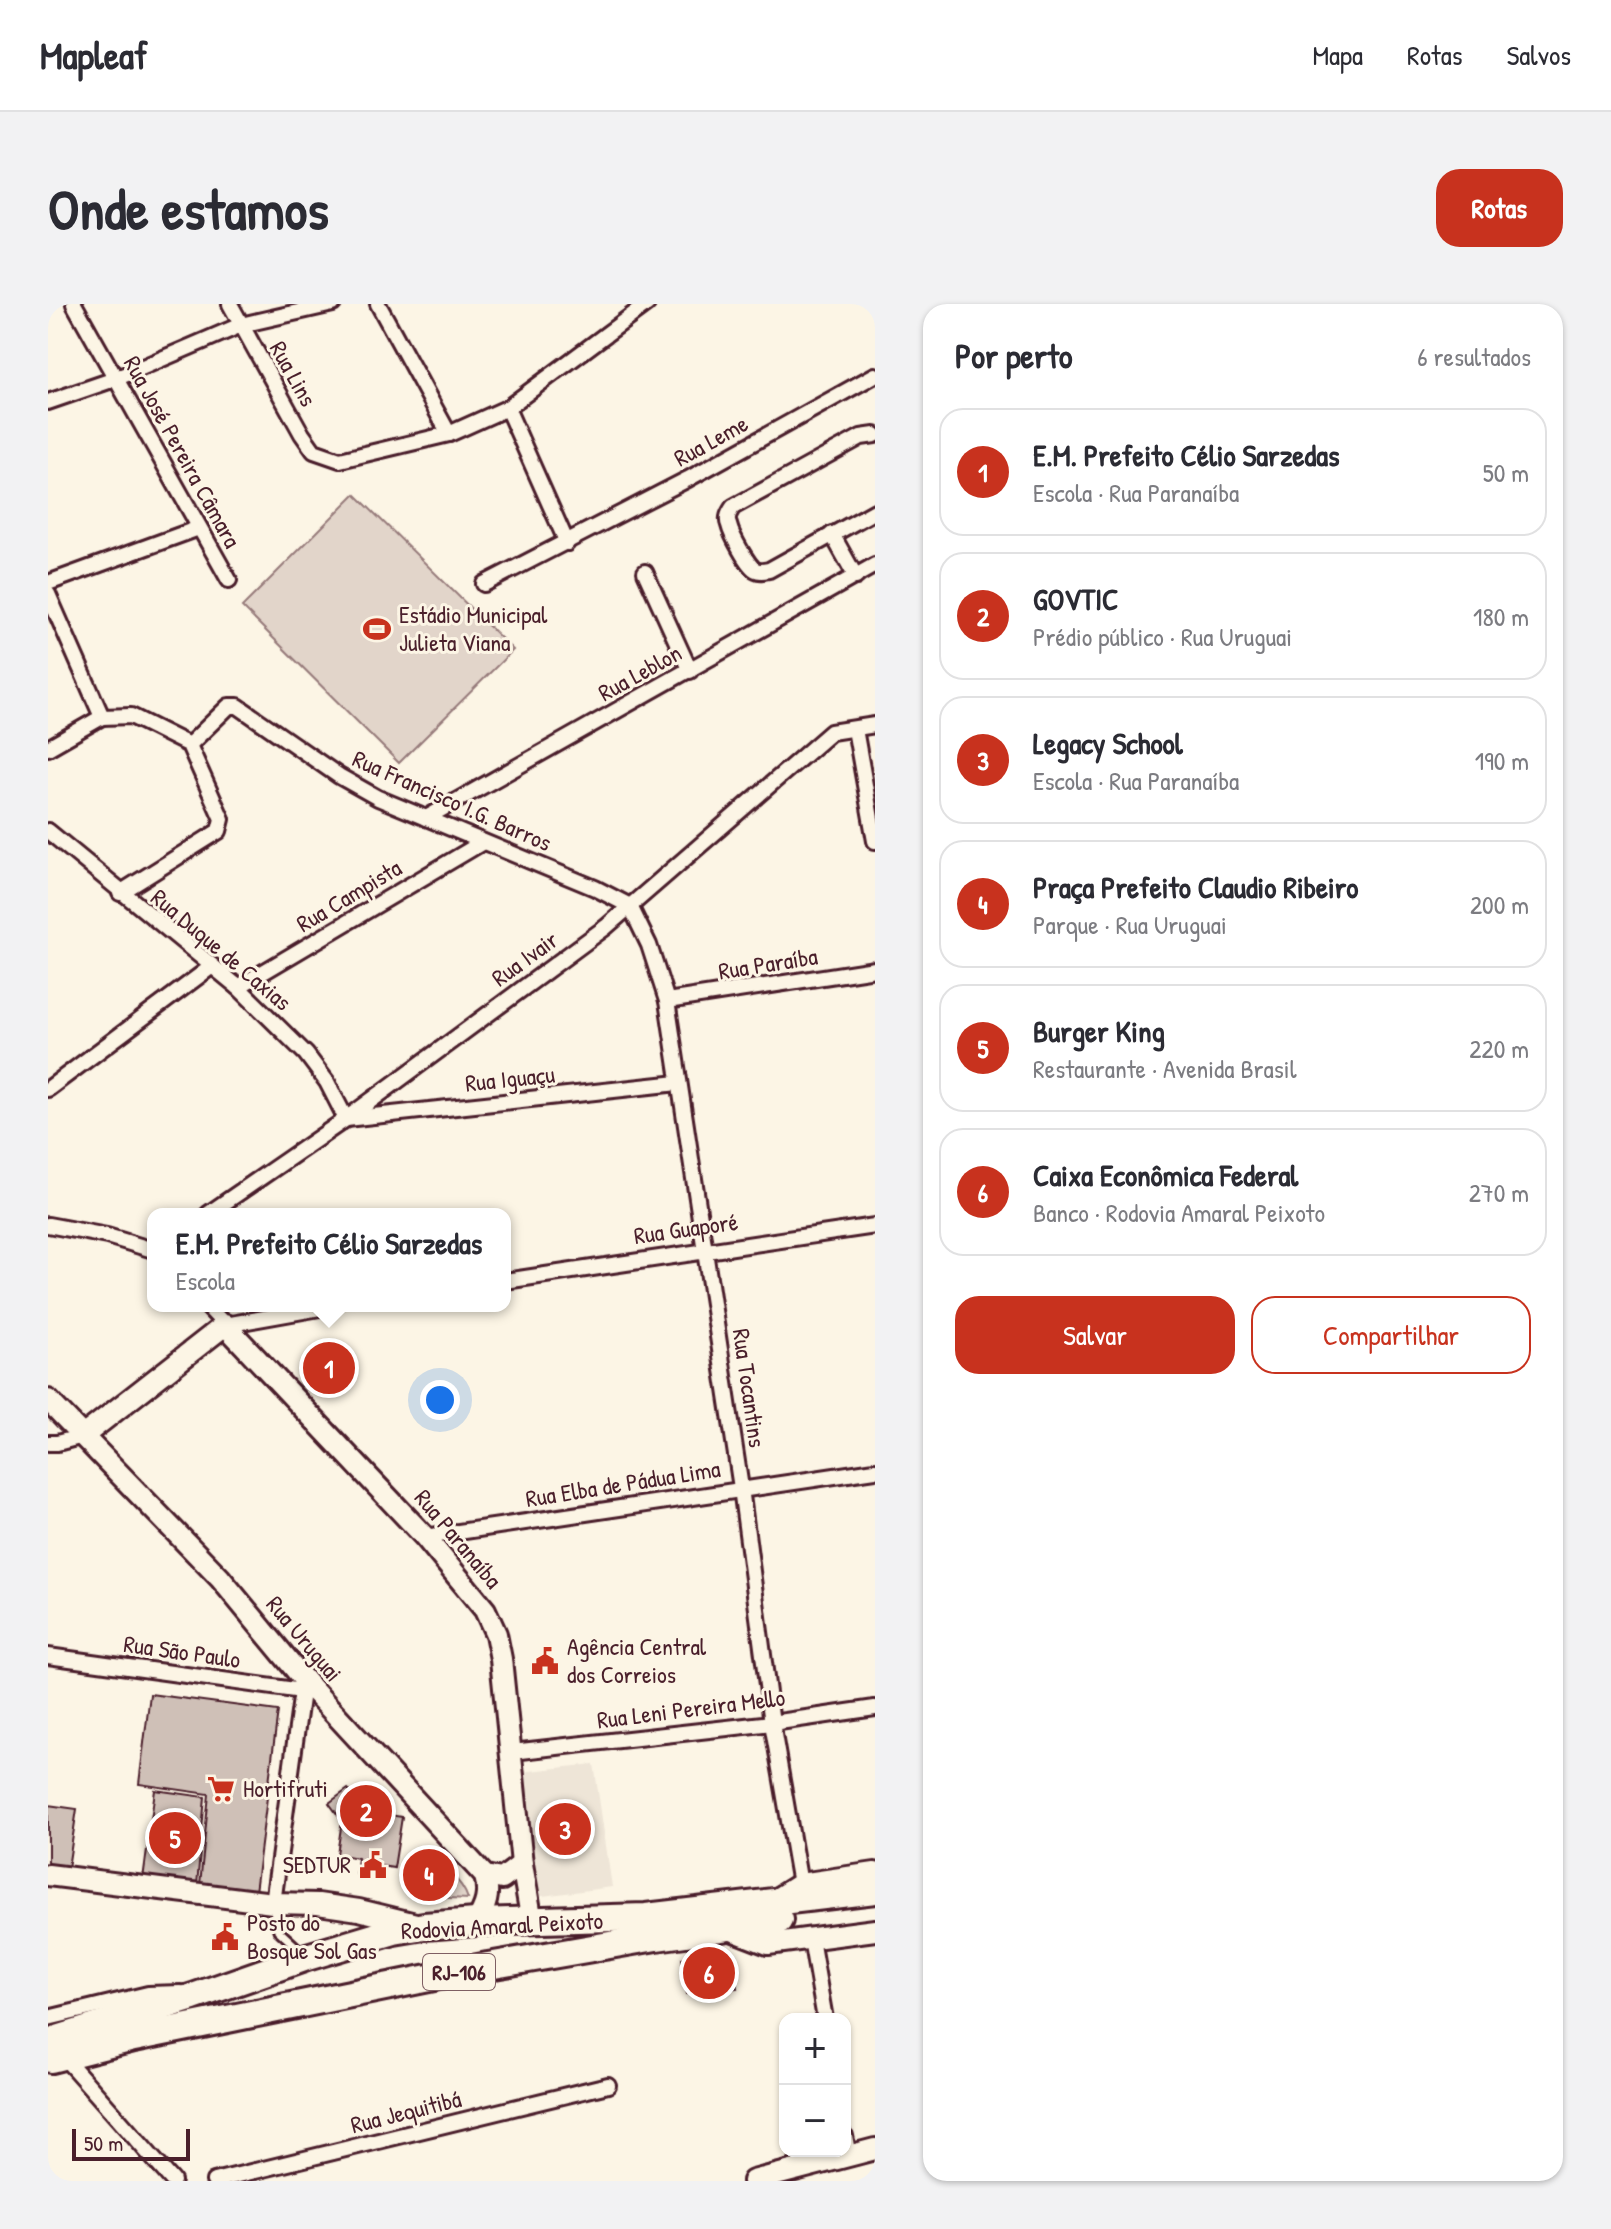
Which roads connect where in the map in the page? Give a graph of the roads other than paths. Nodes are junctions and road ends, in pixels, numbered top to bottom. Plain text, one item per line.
1 (74, 304) edge
2 (230, 304) edge
3 (333, 304) edge
4 (378, 304) edge
5 (647, 304) edge
6 (241, 325) junction
7 (875, 375) edge
8 (115, 379) junction
9 (48, 402) edge
10 (507, 408) junction
11 (449, 434) junction
12 (875, 435) edge
13 (875, 511) edge
14 (199, 528) junction
15 (832, 534) junction
16 (567, 543) junction
17 (875, 565) edge
18 (645, 572) dead end
19 (856, 577) junction
20 (229, 580) dead end
21 (48, 583) edge
22 (484, 584) dead end
23 (48, 594) edge
24 (690, 671) junction
25 (102, 717) junction
26 (875, 725) edge
27 (855, 729) junction
28 (189, 745) junction
29 (48, 748) edge
30 (426, 818) junction
31 (48, 831) edge
32 (875, 841) edge
33 (483, 842) junction
34 (120, 893) junction
35 (630, 906) junction
36 (211, 967) junction
37 (875, 969) edge
38 (238, 987) junction
39 (667, 1001) junction
40 (678, 1083) junction
41 (48, 1089) edge
42 (346, 1119) junction
43 (217, 1208) edge
44 (48, 1225) edge
45 (875, 1226) edge
46 (147, 1248) edge
47 (707, 1253) junction
48 (511, 1280) edge
49 (213, 1312) edge
50 (298, 1312) edge
51 (225, 1325) junction
52 (48, 1400) edge
53 (83, 1436) junction
54 (48, 1443) edge
55 (875, 1470) edge
56 (741, 1488) junction
57 (425, 1537) junction
58 (48, 1656) edge
59 (306, 1689) junction
60 (875, 1708) edge
61 (772, 1723) junction
62 (512, 1752) junction
63 (522, 1864) junction
64 (875, 1873) edge
65 (48, 1875) edge
66 (485, 1876) junction
67 (800, 1884) junction
68 (875, 1890) edge
69 (273, 1903) junction
70 (768, 1904) junction
71 (875, 1907) edge
72 (476, 1922) junction
73 (532, 1922) junction
74 (424, 1926) junction
75 (724, 1927) junction
76 (875, 1930) edge
77 (811, 1939) junction
78 (307, 1957) junction
79 (488, 1966) junction
80 (193, 1997) junction
81 (338, 1998) junction
82 (824, 2013) edge
83 (48, 2018) edge
84 (53, 2052) edge
85 (608, 2085) dead end
86 (875, 2149) edge
87 (851, 2156) edge
88 (849, 2157) edge
89 (173, 2181) edge
90 (214, 2181) edge
91 (753, 2181) edge

1 - 8 street, Rua José Pereira Câmara
2 - 6 street, Rua Lins
3 - 6 street
4 - 11 street
5 - 10 street
6 - 8 street
6 - 11 street, Rua Lins
7 - 16 street, Rua Leme
8 - 9 street
8 - 14 street, Rua José Pereira Câmara
10 - 11 street
10 - 16 street
12 - 15 street
13 - 15 street
14 - 20 street, Rua José Pereira Câmara
14 - 21 street
15 - 19 street
16 - 22 street, Rua Leme
17 - 19 street, Rua Leblon
18 - 24 street
19 - 24 street, Rua Leblon
23 - 25 street
24 - 30 street, Rua Leblon
25 - 28 street
25 - 29 street
26 - 27 street, Rua Ivair
27 - 32 street
27 - 35 street, Rua Ivair
28 - 30 street, Rua Francisco I.G. Barros
28 - 34 street
30 - 33 street, Rua Francisco I.G. Barros
31 - 34 street, Rua Duque de Caxias
33 - 35 street, Rua Francisco I.G. Barros
33 - 38 street, Rua Campista
34 - 36 street, Rua Duque de Caxias
35 - 39 street, Rua Tocantins
35 - 42 street, Rua Ivair
36 - 38 street, Rua Duque de Caxias
36 - 41 street
37 - 39 street, Rua Paraíba
38 - 42 street, Rua Duque de Caxias
39 - 40 street, Rua Tocantins
40 - 42 street, Rua Iguaçu
40 - 47 street, Rua Tocantins
42 - 43 street, Rua Ivair
44 - 46 street
45 - 47 street, Rua Guaporé
47 - 48 street, Rua Guaporé
47 - 56 street, Rua Tocantins
49 - 51 street, Rua Paranaíba
50 - 51 street
51 - 53 street
51 - 57 street, Rua Paranaíba
52 - 53 street, Rua Uruguai
53 - 54 street
53 - 59 street, Rua Uruguai
55 - 56 street, Rua Elba de Pádua Lima
56 - 57 street, Rua Elba de Pádua Lima
56 - 61 street, Rua Tocantins
57 - 62 street, Rua Paranaíba
58 - 59 street, Rua São Paulo
59 - 66 street, Rua Uruguai
59 - 69 street
60 - 61 street, Rua Leni Pereira Mello
61 - 62 street, Rua Leni Pereira Mello
61 - 67 street, Rua Tocantins
62 - 63 street, Rua Paranaíba
63 - 66 street
63 - 73 street, Rua Paranaíba
64 - 67 street
65 - 69 street
66 - 72 street
67 - 70 street
68 - 70 highway, Rodovia Amaral Peixoto / RJ-106
69 - 74 street
69 - 78 lane
70 - 73 highway, Rodovia Amaral Peixoto / RJ-106
71 - 75 highway, Rodovia Amaral Peixoto / RJ-106
72 - 73 highway, Rodovia Amaral Peixoto / RJ-106
72 - 74 highway, Rodovia Amaral Peixoto / RJ-106
73 - 79 highway
74 - 78 highway, Rodovia Amaral Peixoto / RJ-106
75 - 77 street
75 - 79 highway, Rodovia Amaral Peixoto / RJ-106
76 - 77 street
77 - 82 street
78 - 80 highway, Rodovia Amaral Peixoto / RJ-106
78 - 81 highway
79 - 81 highway, Rodovia Amaral Peixoto / RJ-106
80 - 83 street
80 - 84 highway, Rodovia Amaral Peixoto / RJ-106
81 - 84 highway, Rodovia Amaral Peixoto / RJ-106
84 - 89 street
85 - 90 street, Rua Jequitibá
86 - 87 street
88 - 91 street

